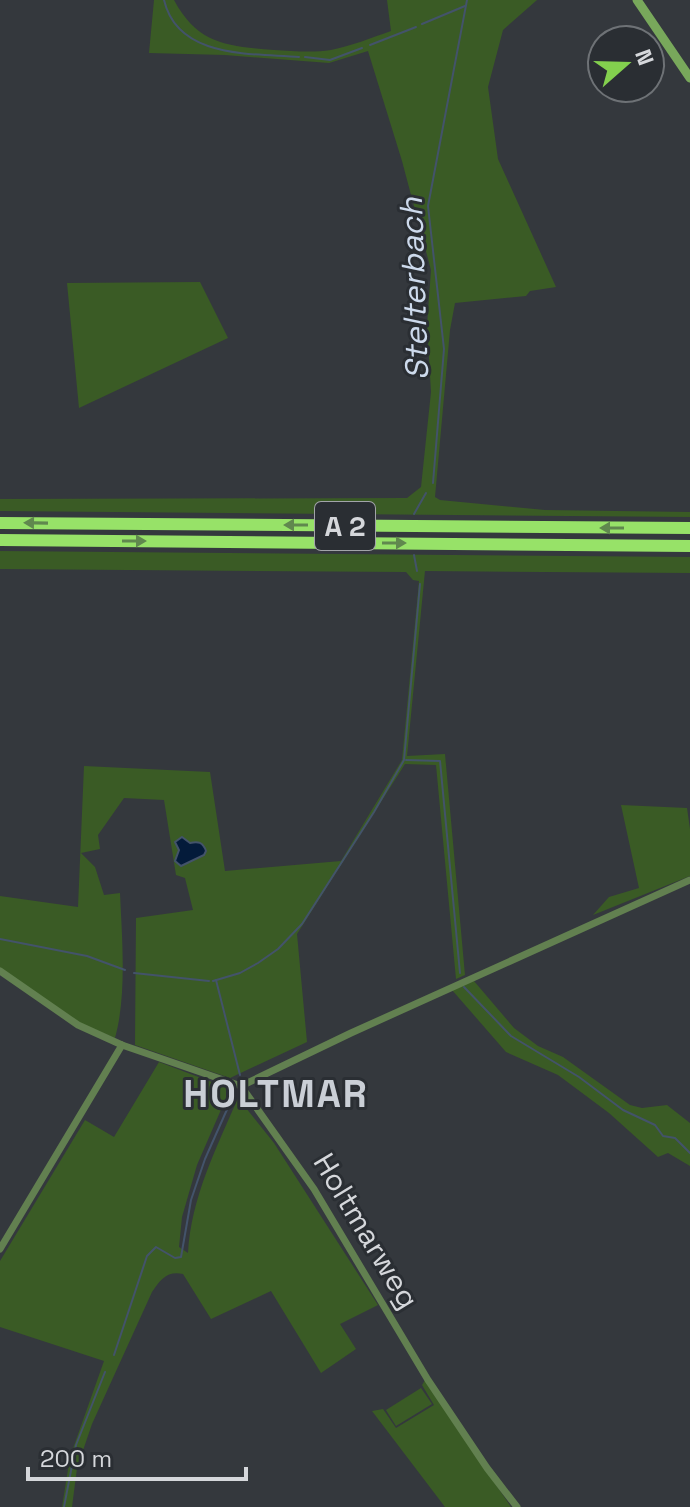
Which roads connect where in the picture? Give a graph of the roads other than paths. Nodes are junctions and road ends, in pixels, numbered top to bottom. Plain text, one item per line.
1 (637, 0) edge
2 (690, 78) edge
3 (0, 523) edge
4 (690, 528) edge
5 (0, 540) edge
6 (690, 546) edge
7 (690, 880) edge
8 (0, 971) edge
9 (122, 1045) junction
10 (241, 1086) junction
11 (0, 1249) edge
12 (517, 1507) edge

1 - 2 street
4 -> 3 highway, A 2
5 -> 6 highway, A 2
7 - 10 street
8 - 9 street
9 - 10 street
9 - 11 street
10 - 12 street, Holtmarweg

